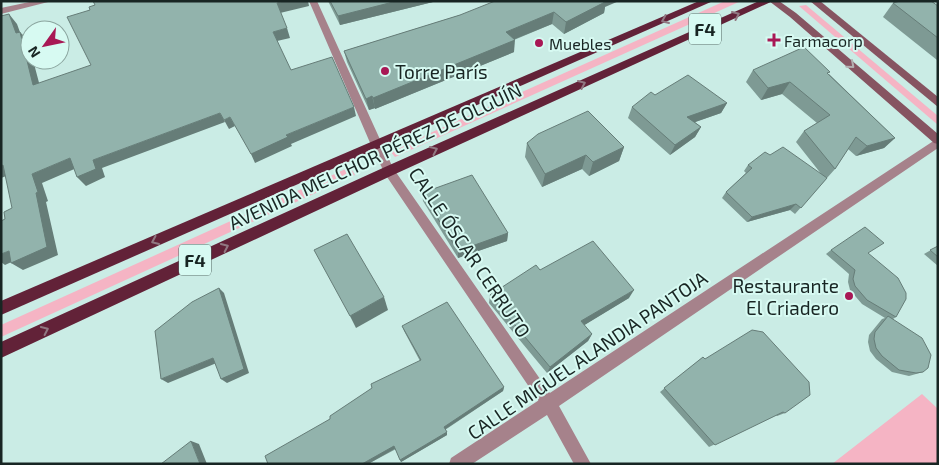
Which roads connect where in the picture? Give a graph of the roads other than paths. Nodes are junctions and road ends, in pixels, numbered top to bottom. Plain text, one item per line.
1 (48, 1) edge
2 (313, 1) edge
3 (708, 1) edge
4 (768, 1) edge
5 (772, 1) edge
6 (814, 1) edge
7 (1, 11) edge
8 (938, 103) edge
9 (938, 141) edge
10 (376, 145) junction
11 (389, 170) junction
12 (1, 308) edge
13 (1, 350) edge
14 (549, 404) junction
15 (457, 464) edge
16 (583, 464) edge

1 - 7 street
2 - 10 lane, CALLE ÓSCAR CERRUTO
3 -> 10 highway, AVENIDA MELCHOR PÉREZ DE OLGUÍN / F4
11 -> 4 highway, AVENIDA MELCHOR PÉREZ DE OLGUÍN / F4
5 -> 9 main road
6 - 8 main road
9 - 14 street, CALLE MIGUEL ALANDIA PANTOJA
10 - 11 lane, CALLE ÓSCAR CERRUTO
10 -> 12 highway, AVENIDA MELCHOR PÉREZ DE OLGUÍN / F4
13 -> 11 highway, AVENIDA MELCHOR PÉREZ DE OLGUÍN / F4
11 - 14 lane, CALLE ÓSCAR CERRUTO
14 - 15 street, CALLE MIGUEL ALANDIA PANTOJA
14 - 16 street, CALLE ÓSCAR CERRUTO

